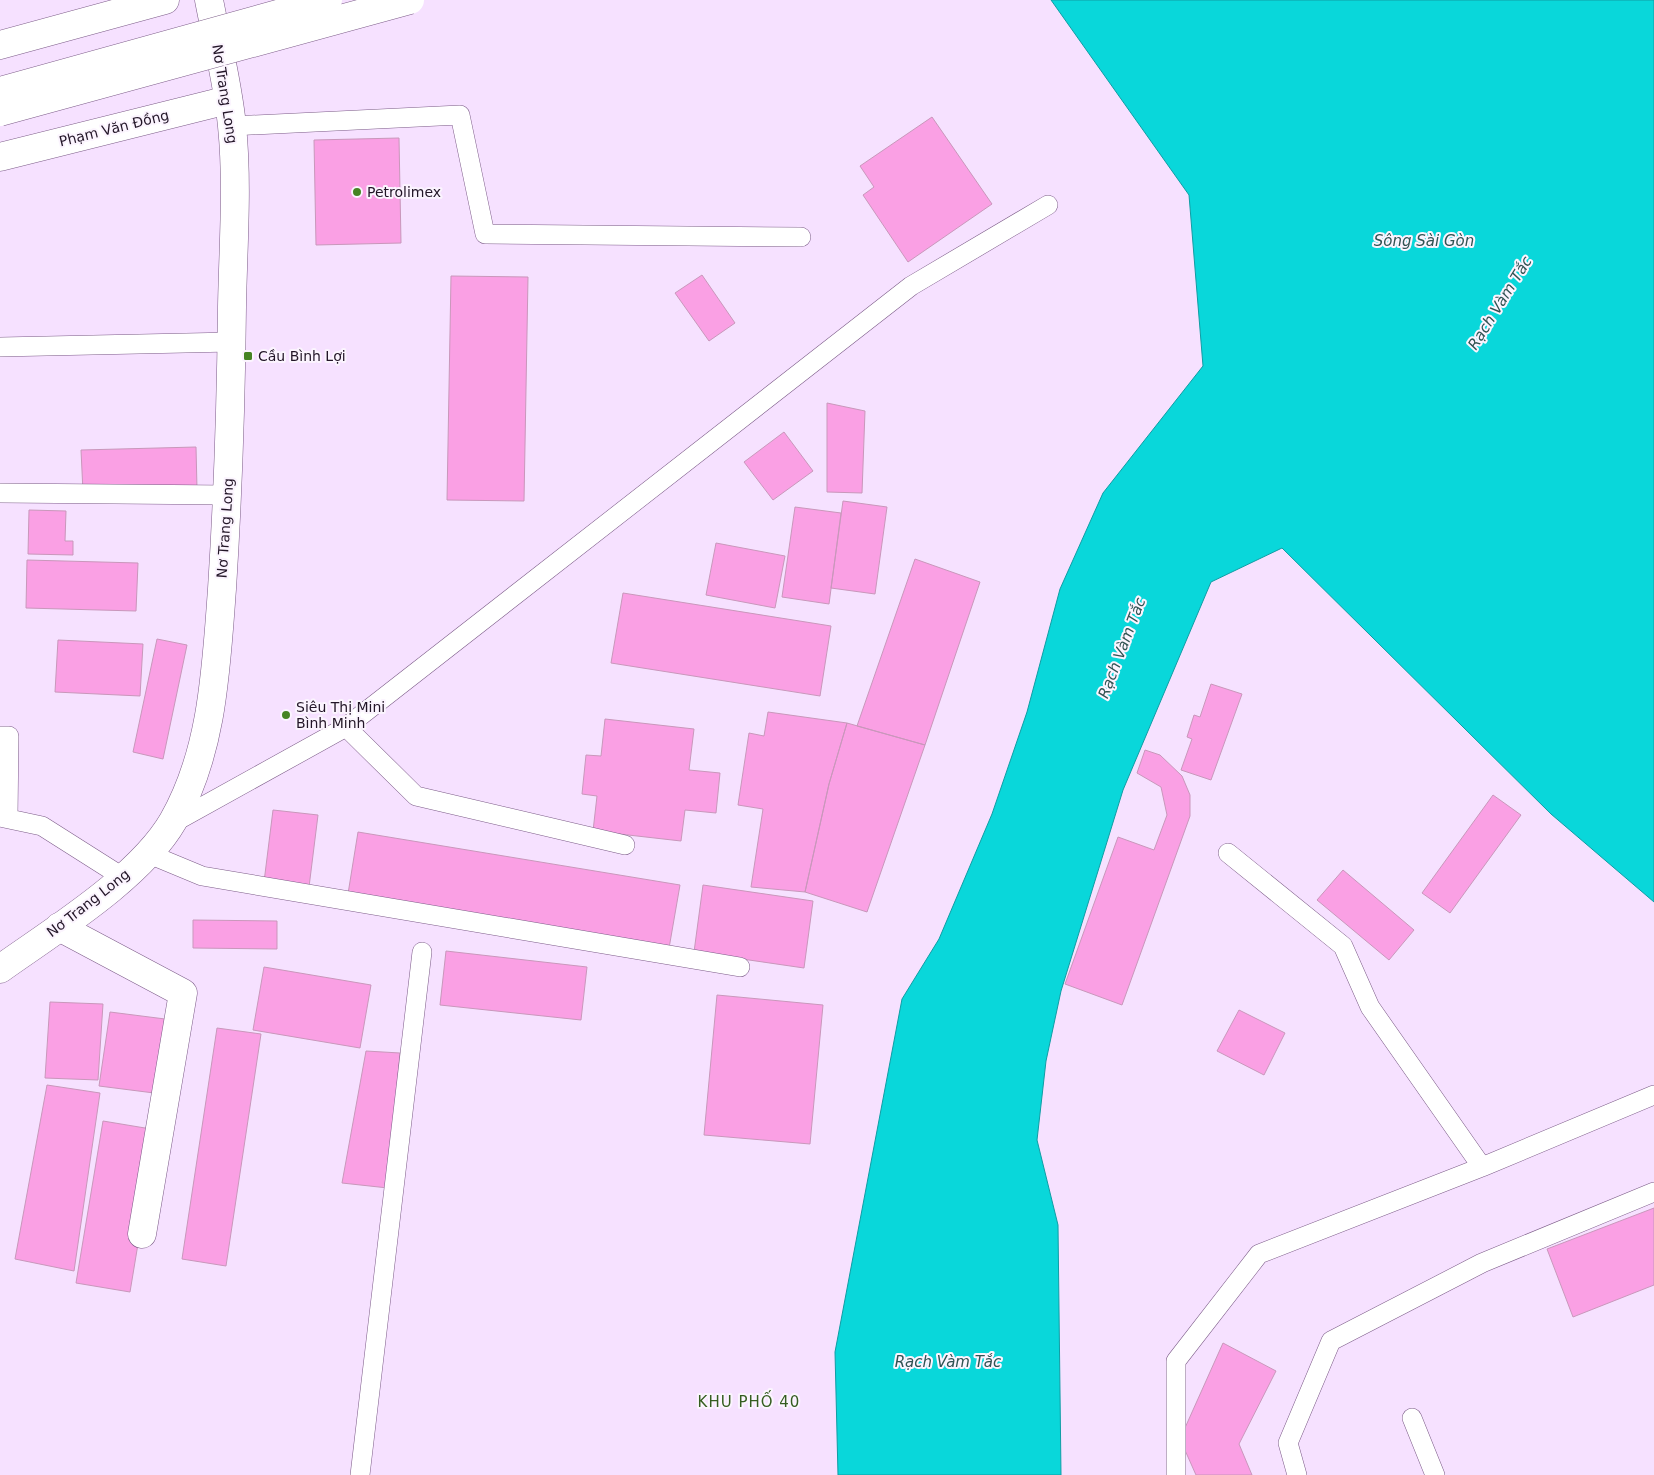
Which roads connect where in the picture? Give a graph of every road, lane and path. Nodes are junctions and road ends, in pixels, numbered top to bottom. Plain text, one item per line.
1 (165, 0) edge
2 (209, 0) edge
3 (328, 0) edge
4 (410, 0) edge
5 (0, 45) edge
6 (0, 91) edge
7 (0, 112) edge
8 (230, 113) junction
9 (0, 156) edge
10 (1048, 205) dead end
11 (801, 237) dead end
12 (232, 342) junction
13 (0, 347) edge
14 (0, 493) edge
15 (228, 495) junction
16 (346, 728) junction
17 (0, 736) edge
18 (4, 818) edge
19 (171, 824) junction
20 (625, 844) dead end
21 (1228, 853) dead end
22 (149, 854) junction
23 (124, 878) junction
24 (59, 927) junction
25 (422, 952) dead end
26 (740, 967) dead end
27 (0, 969) edge
28 (1654, 1095) edge
29 (1482, 1167) junction
30 (1654, 1192) edge
31 (142, 1234) dead end
32 (1412, 1418) dead end
33 (360, 1475) edge
34 (1176, 1475) edge
35 (1297, 1475) edge
36 (1434, 1475) edge

1 - 5 main road
2 - 8 main road, Nơ Trang Long
3 - 6 main road, bridge
4 - 7 main road, bridge
8 - 9 main road, Phạm Văn Đồng
8 - 11 lane
8 - 12 main road, Nơ Trang Long
10 - 16 lane
12 - 13 lane
12 - 15 main road, Nơ Trang Long
14 - 15 lane
15 - 19 main road, Nơ Trang Long
16 - 19 lane
16 - 20 lane
17 - 18 lane
18 - 23 lane
19 - 22 main road, Nơ Trang Long
21 - 29 lane
22 - 23 main road, Nơ Trang Long
22 - 26 lane
23 - 24 main road, Nơ Trang Long
24 - 27 main road, Nơ Trang Long
24 - 31 main road
25 - 33 lane
28 - 29 lane
29 - 34 lane
30 - 35 lane
32 - 36 lane

